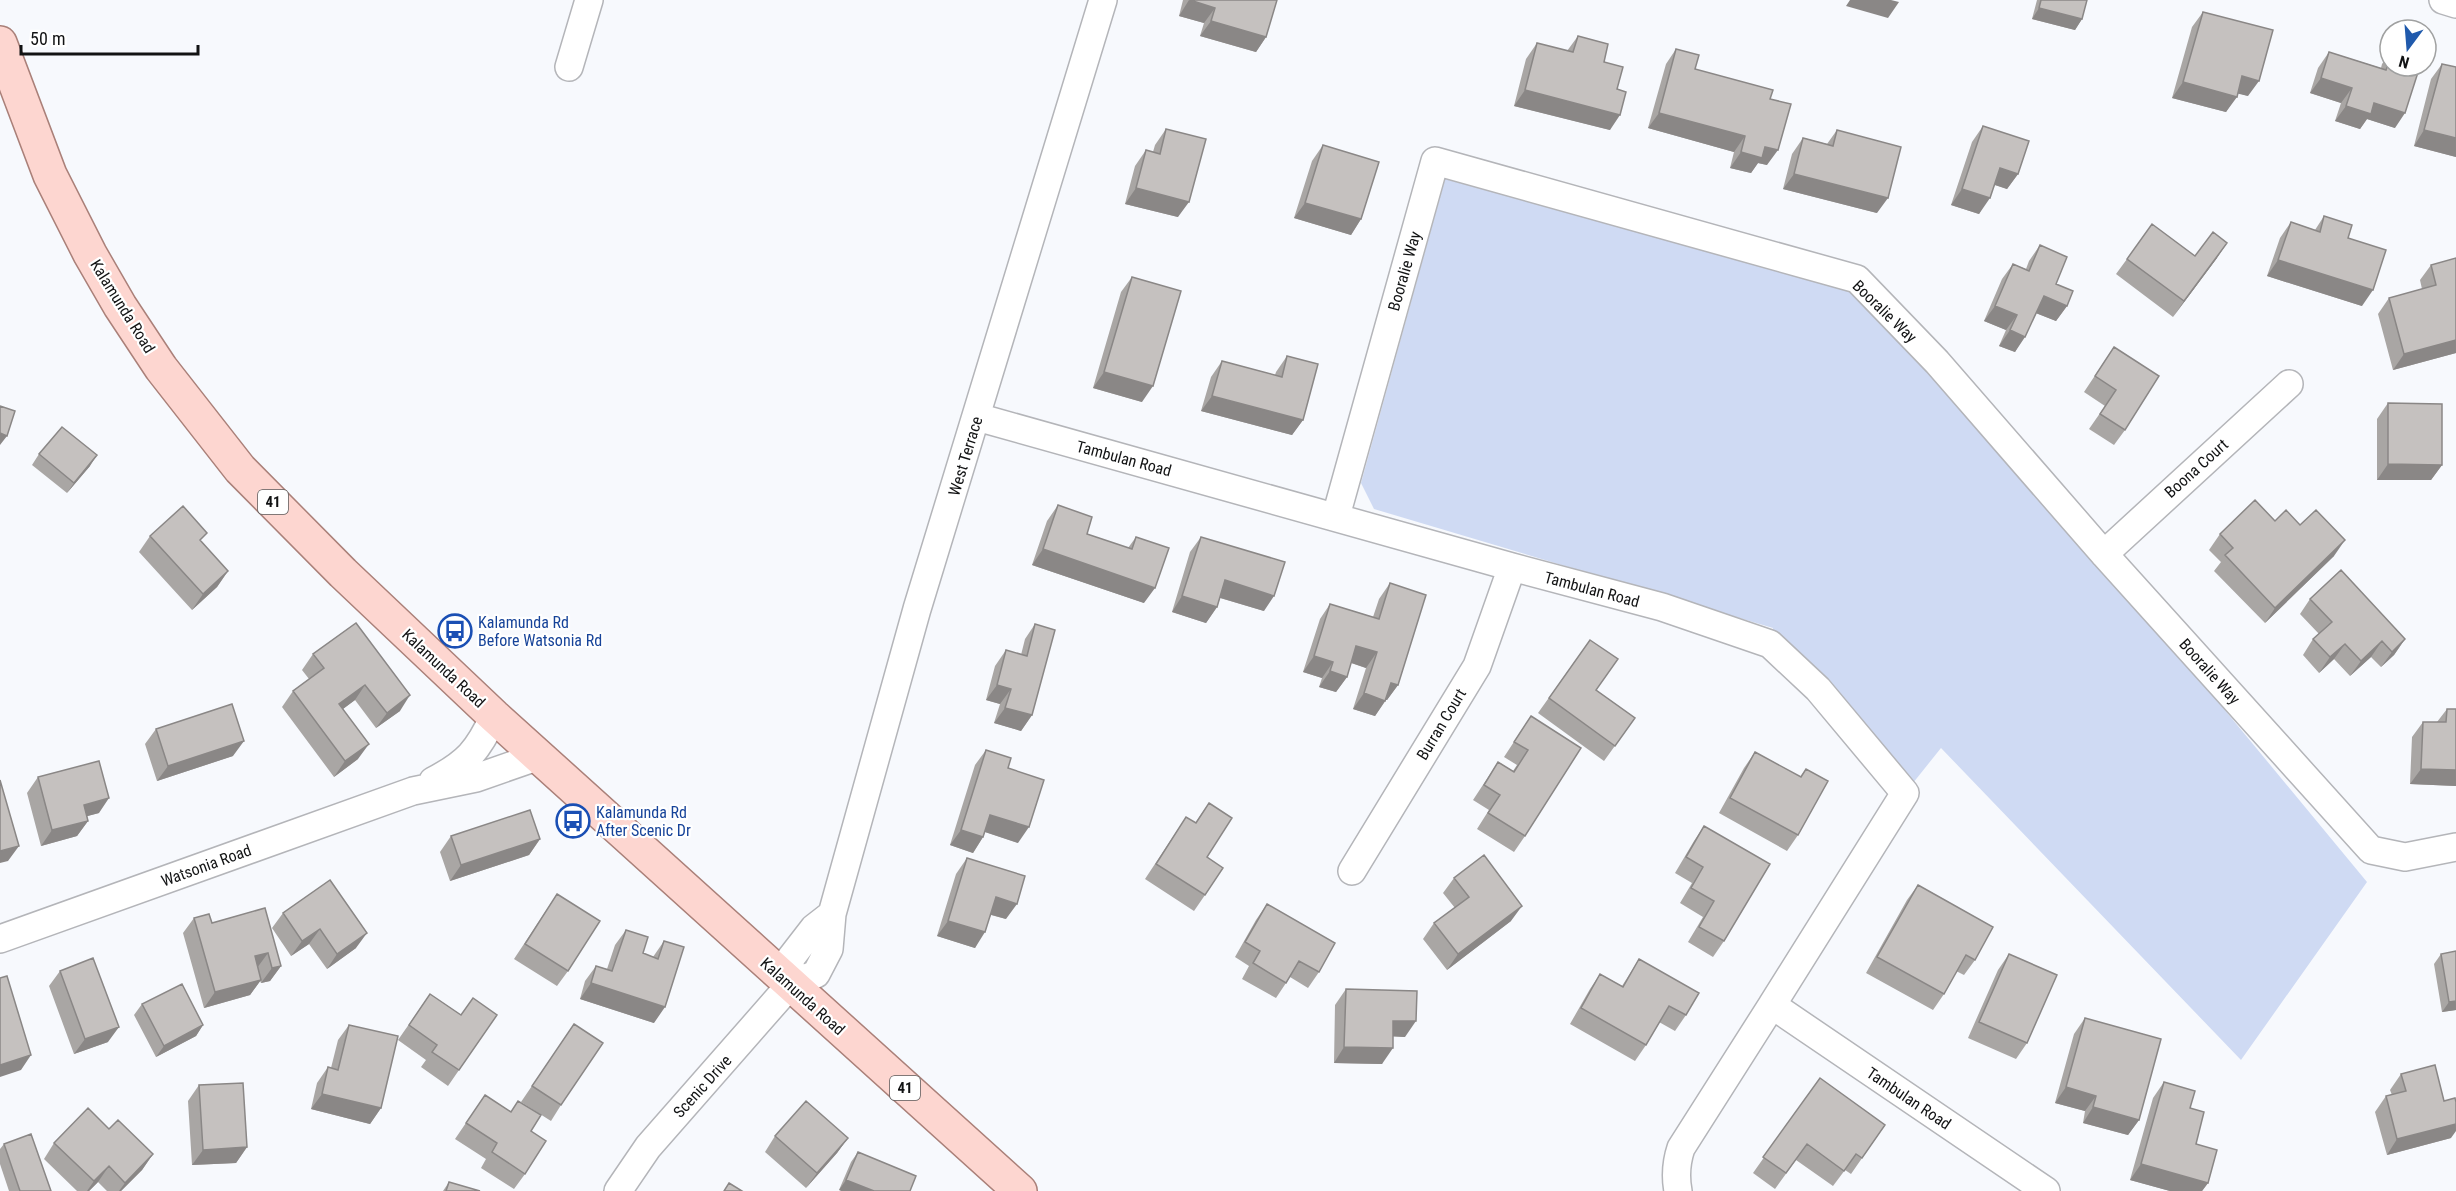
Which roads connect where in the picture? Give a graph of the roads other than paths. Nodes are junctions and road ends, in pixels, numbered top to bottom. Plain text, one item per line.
1 (589, 0) edge
2 (1103, 0) edge
3 (2443, 0) edge
4 (2456, 4) edge
5 (0, 43) edge
6 (569, 67) dead end
7 (2289, 384) dead end
8 (977, 417) junction
9 (1336, 516) junction
10 (2104, 554) junction
11 (1512, 567) junction
12 (494, 716) junction
13 (539, 756) junction
14 (413, 791) junction
15 (2456, 847) edge
16 (1352, 871) dead end
17 (0, 939) edge
18 (791, 984) junction
19 (1772, 1005) junction
20 (618, 1191) edge
21 (1020, 1191) edge
22 (1678, 1191) edge
23 (2046, 1191) edge

1 - 6 street
2 - 8 street, West Terrace
3 - 4 street
5 - 12 main road, Kalamunda Road / 41
7 - 10 street, Boona Court
8 - 9 street, Tambulan Road
8 - 18 street, West Terrace
9 - 10 street, Booralie Way
9 - 11 street, Tambulan Road
10 - 15 street, Booralie Way
11 - 16 street, Burran Court
11 - 19 street, Tambulan Road
12 - 13 main road, Kalamunda Road / 41
12 - 14 street, Watsonia Road
13 - 14 street, Watsonia Road
13 - 18 main road, Kalamunda Road / 41
14 - 17 street, Watsonia Road
18 - 20 street, Scenic Drive
18 - 21 main road, Kalamunda Road / 41
19 - 22 street, Tambulan Road
19 - 23 street, Tambulan Road

